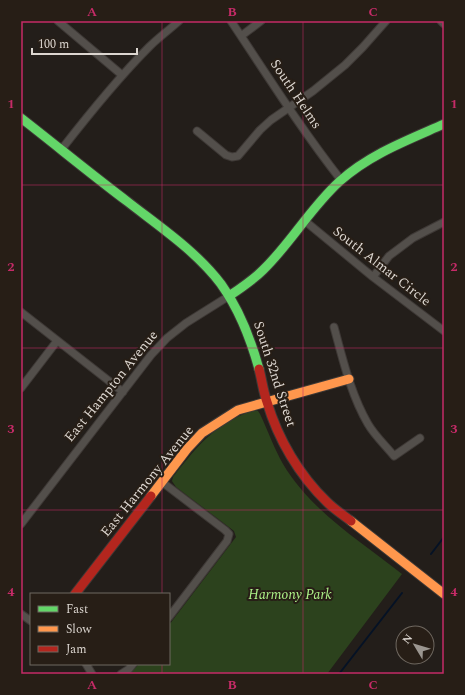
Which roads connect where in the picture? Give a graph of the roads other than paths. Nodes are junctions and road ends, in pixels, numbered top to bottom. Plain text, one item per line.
1 (58, 21) edge
2 (179, 21) edge
3 (231, 21) edge
4 (261, 21) edge
5 (386, 21) edge
6 (441, 21) edge
7 (444, 24) edge
8 (241, 36) junction
9 (122, 75) junction
10 (289, 107) junction
11 (21, 118) edge
12 (444, 124) edge
13 (197, 131) dead end
14 (61, 150) junction
15 (341, 180) junction
16 (305, 221) junction
17 (444, 222) edge
18 (373, 277) junction
19 (229, 296) junction
20 (21, 312) edge
21 (334, 327) dead end
22 (444, 332) edge
23 (57, 340) junction
24 (349, 379) junction
25 (21, 388) edge
26 (123, 392) junction
27 (267, 402) junction
28 (420, 438) dead end
29 (162, 482) junction
30 (21, 524) edge
31 (76, 593) edge
32 (444, 594) edge
33 (21, 614) edge
34 (170, 616) edge
35 (30, 620) edge
36 (87, 665) edge
37 (132, 665) edge
38 (92, 674) edge
39 (121, 674) edge

1 - 9 street
2 - 9 street
3 - 8 street, South Helms
4 - 8 street
5 - 10 street
6 - 7 street
8 - 10 street, South Helms
9 - 14 street
10 - 13 street
10 - 15 street, South Helms
11 - 14 street, South 32nd Street
12 - 15 street, East Hampton Avenue
14 - 19 street, South 32nd Street
15 - 16 street, East Hampton Avenue
16 - 18 street, South Almar Circle
16 - 19 street, East Hampton Avenue
17 - 18 street
18 - 22 street, South Almar Circle
19 - 26 street, East Hampton Avenue
19 - 27 street, South 32nd Street
20 - 23 street
21 - 24 street
23 - 25 street
23 - 26 street
24 - 27 street, East Harmony Avenue
24 - 28 street
26 - 30 street, East Hampton Avenue
27 - 29 street, East Harmony Avenue
27 - 32 street, South 32nd Street
29 - 31 street, East Harmony Avenue
29 - 34 street
33 - 35 street
36 - 38 street
37 - 39 street

